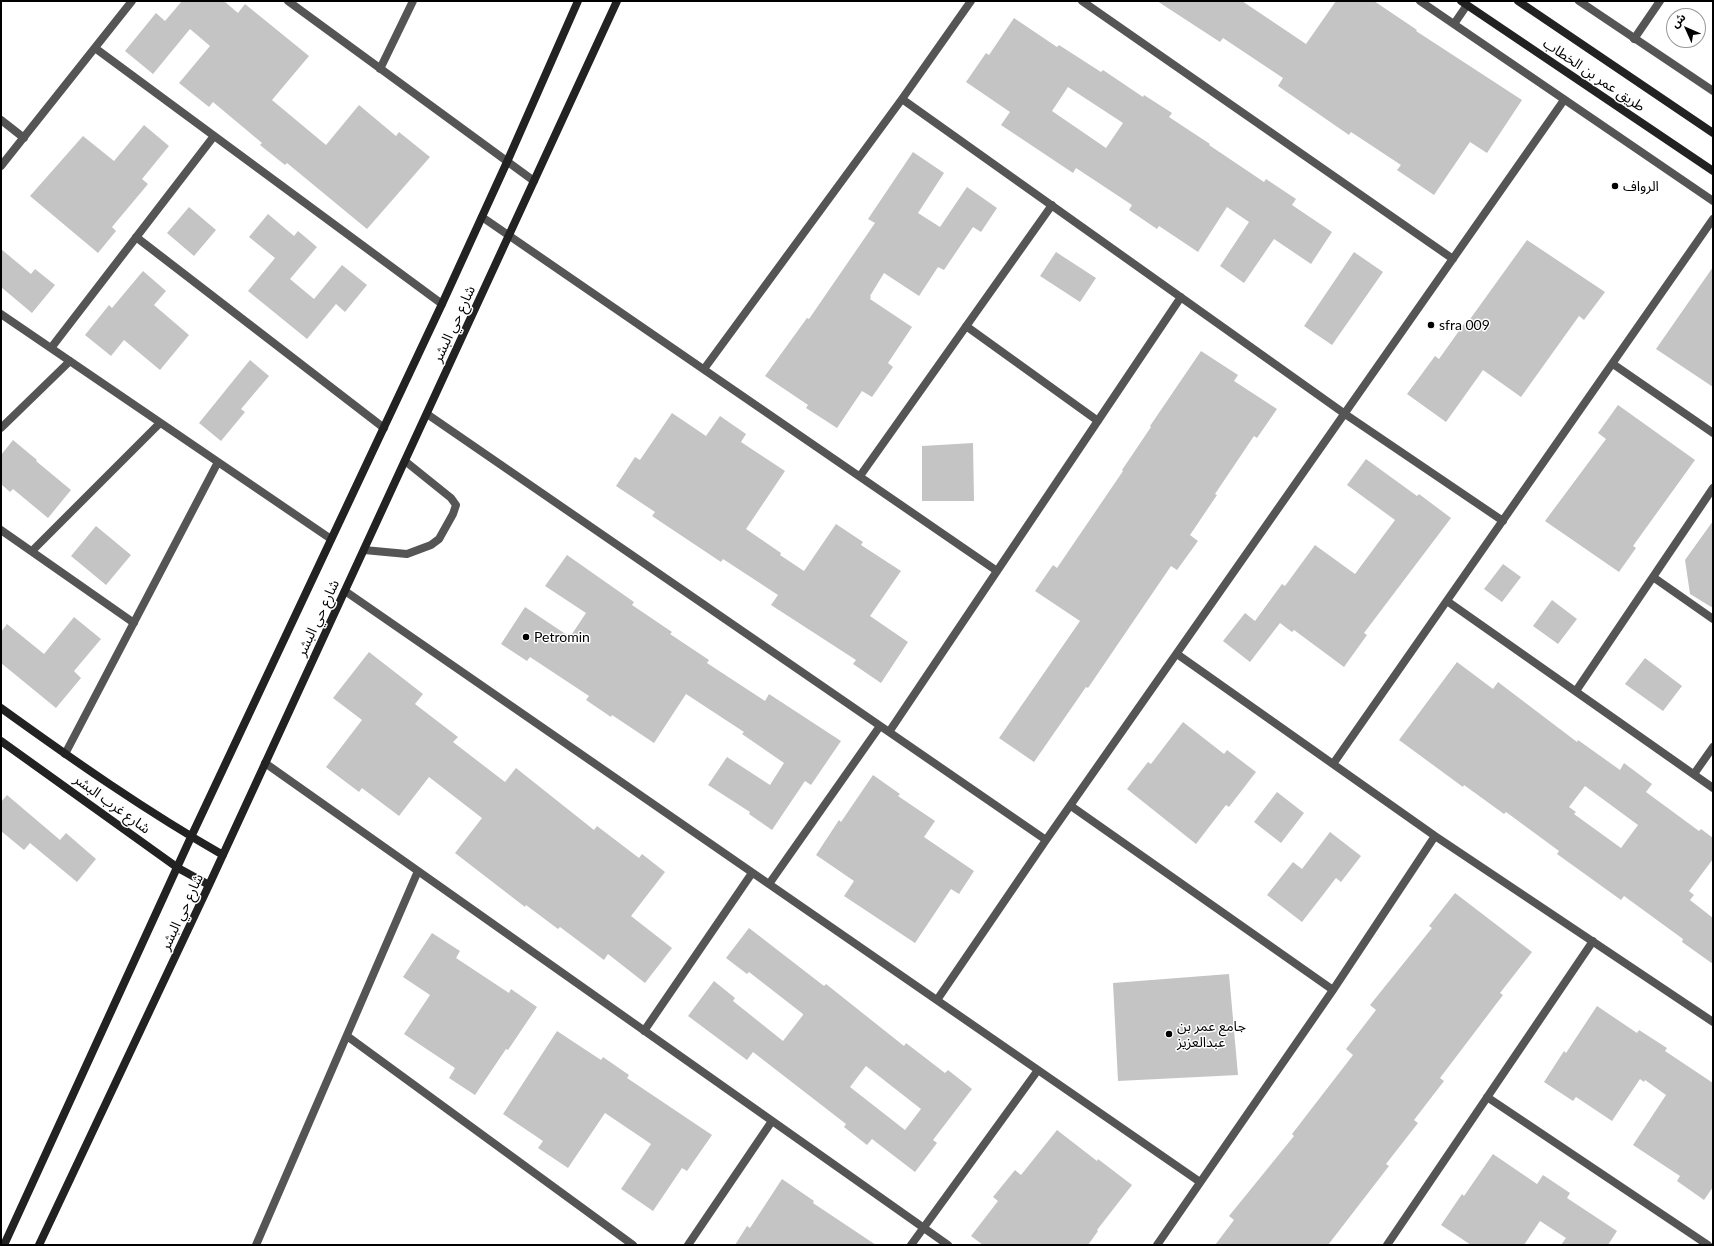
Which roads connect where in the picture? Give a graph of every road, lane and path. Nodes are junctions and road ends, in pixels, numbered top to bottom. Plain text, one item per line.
1 (132, 1) edge
2 (288, 1) edge
3 (413, 1) edge
4 (578, 1) edge
5 (617, 1) edge
6 (971, 1) edge
7 (1082, 1) edge
8 (1420, 1) edge
9 (1518, 1) edge
10 (1579, 1) edge
11 (1660, 1) edge
12 (1464, 3) edge
13 (1454, 24) junction
14 (1634, 39) junction
15 (95, 48) junction
16 (380, 68) junction
17 (1713, 91) edge
18 (902, 99) junction
19 (1564, 100) junction
20 (1, 120) edge
21 (1713, 133) edge
22 (214, 136) junction
23 (24, 138) junction
24 (507, 162) junction
25 (1, 166) edge
26 (1713, 171) edge
27 (534, 181) junction
28 (1713, 201) edge
29 (1052, 205) junction
30 (482, 216) junction
31 (1713, 219) edge
32 (510, 234) junction
33 (136, 237) junction
34 (1453, 259) junction
35 (1181, 298) junction
36 (442, 304) junction
37 (1, 314) edge
38 (966, 326) junction
39 (51, 348) junction
40 (70, 361) junction
41 (1612, 364) junction
42 (704, 369) junction
43 (427, 414) junction
44 (1345, 414) junction
45 (1098, 421) junction
46 (160, 423) junction
47 (1, 428) edge
48 (384, 428) junction
49 (1713, 433) edge
50 (405, 461) junction
51 (218, 462) junction
52 (860, 476) junction
53 (1713, 488) edge
54 (1503, 521) junction
55 (1, 530) edge
56 (331, 540) junction
57 (364, 550) junction
58 (32, 551) junction
59 (997, 571) junction
60 (1653, 577) junction
61 (345, 591) junction
62 (1447, 601) junction
63 (1713, 619) edge
64 (134, 623) junction
65 (1177, 654) junction
66 (1576, 691) junction
67 (1, 708) edge
68 (880, 726) junction
69 (889, 732) junction
70 (1, 741) edge
71 (1713, 747) edge
72 (65, 754) junction
73 (265, 763) junction
74 (1333, 764) junction
75 (1694, 774) junction
76 (1713, 788) edge
77 (1071, 806) junction
78 (1435, 836) junction
79 (192, 837) junction
80 (1046, 840) junction
81 (223, 854) junction
82 (178, 868) junction
83 (418, 871) junction
84 (752, 872) junction
85 (769, 884) junction
86 (209, 885) junction
87 (1592, 941) junction
88 (1333, 990) junction
89 (937, 1000) junction
90 (1713, 1022) edge
91 (644, 1031) junction
92 (347, 1036) junction
93 (1038, 1070) junction
94 (1487, 1097) junction
95 (772, 1121) junction
96 (1200, 1182) junction
97 (923, 1227) junction
98 (4, 1245) edge
99 (39, 1245) edge
100 (256, 1245) edge
101 (634, 1245) edge
102 (688, 1245) edge
103 (911, 1245) edge
104 (948, 1245) edge
105 (1157, 1245) edge
106 (1387, 1245) edge
107 (1708, 1245) edge

1 - 15 street
2 - 16 street
3 - 16 street
4 - 24 street
5 - 27 street, شارع حي البشر
6 - 18 street
7 - 34 street
8 - 13 street
9 - 21 street, طريق عمر بن الخطاب
10 - 14 street
11 - 14 street
12 - 13 street
12 - 26 street, طريق عمر بن الخطاب
13 - 19 street
14 - 17 street
15 - 22 street
15 - 23 street
16 - 24 street
18 - 29 street
18 - 42 street
19 - 28 street
19 - 34 street
20 - 23 street
22 - 33 street
22 - 36 street
23 - 25 street
24 - 27 street
24 - 30 street
27 - 32 street, شارع حي البشر
29 - 35 street
29 - 38 street
30 - 32 street
30 - 36 street
31 - 41 street
32 - 42 street
32 - 43 street, شارع حي البشر
33 - 39 street
33 - 48 street
34 - 44 street
35 - 44 street
35 - 45 street
36 - 48 street
37 - 39 street
38 - 45 street
38 - 52 street
39 - 40 street
40 - 46 street
40 - 47 street
41 - 49 street
41 - 54 street
42 - 52 street
43 - 50 street, شارع حي البشر
43 - 68 street
44 - 54 street
44 - 65 street
45 - 59 street
46 - 51 street
46 - 58 street
48 - 56 street
50 - 57 street, شارع حي البشر
50 - 57 street
51 - 56 street
51 - 64 street
52 - 59 street
53 - 60 street
54 - 62 street
55 - 58 street
56 - 79 street
57 - 61 street, شارع حي البشر
58 - 64 street
59 - 69 street
60 - 63 street
60 - 66 street
61 - 73 street, شارع حي البشر
61 - 84 street
62 - 66 street
62 - 74 street
64 - 72 street
65 - 74 street
65 - 77 street
66 - 75 street
67 - 72 street
68 - 69 street
68 - 85 street
69 - 80 street
70 - 82 street, شارع غرب البشر
71 - 75 street
72 - 79 street
73 - 81 street, شارع حي البشر
73 - 83 street
74 - 78 street
75 - 76 street
77 - 80 street
77 - 88 street
78 - 87 street
78 - 88 street
79 - 81 street
79 - 82 street
80 - 89 street
81 - 86 street, شارع حي البشر
82 - 86 street, شارع غرب البشر
82 - 98 street
83 - 91 street
83 - 92 street
84 - 85 street
84 - 91 street
85 - 89 street
86 - 99 street, شارع حي البشر
87 - 90 street
87 - 94 street
88 - 96 street
89 - 93 street
91 - 95 street
92 - 100 street
92 - 101 street
93 - 96 street
93 - 97 street
94 - 106 street
94 - 107 street
95 - 97 street
95 - 102 street
96 - 105 street
97 - 103 street
97 - 104 street

